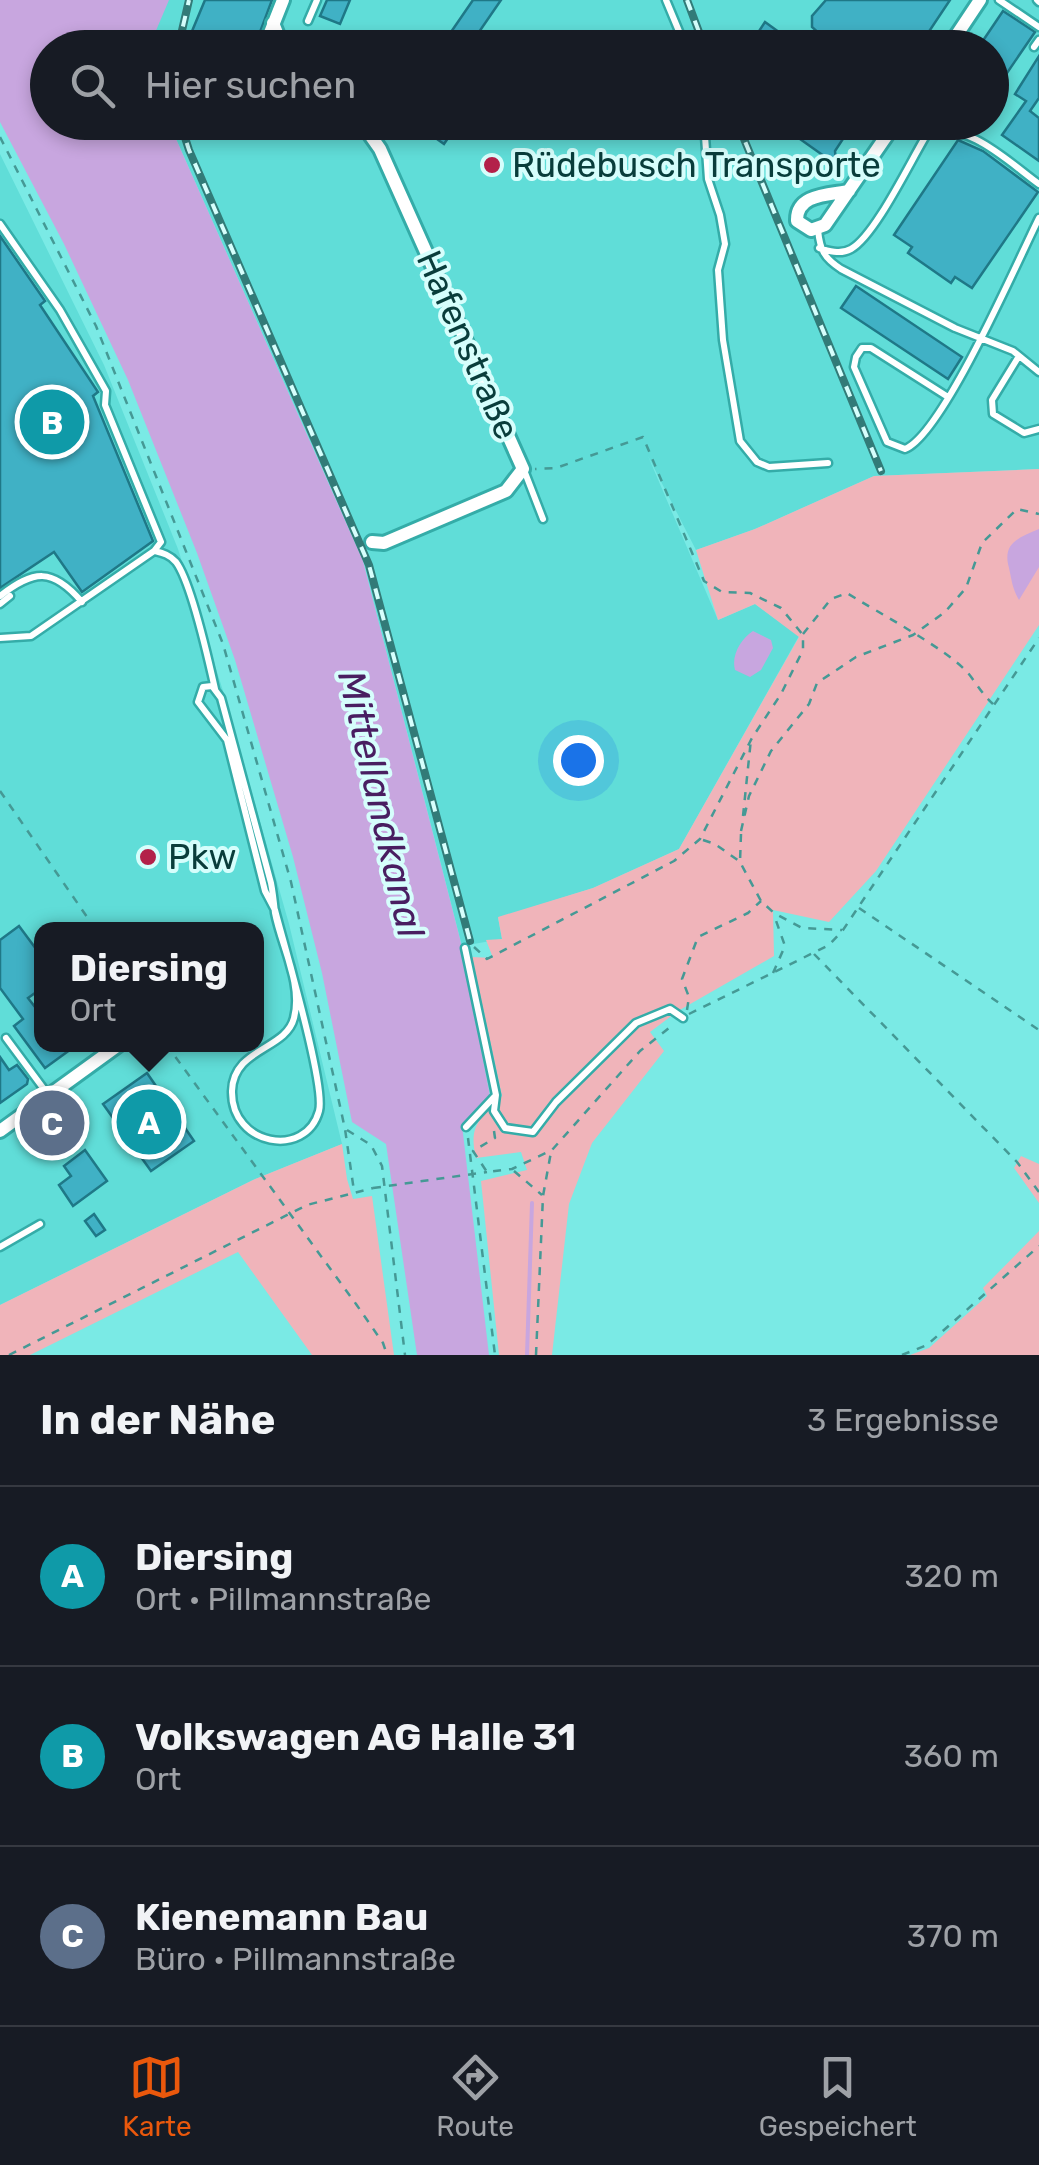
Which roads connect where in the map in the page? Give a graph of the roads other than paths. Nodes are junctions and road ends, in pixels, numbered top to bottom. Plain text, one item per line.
1 (283, 0) edge
2 (318, 0) edge
3 (666, 0) edge
4 (980, 0) edge
5 (1000, 0) edge
6 (308, 21) dead end
7 (273, 23) junction
8 (1039, 27) edge
9 (270, 30) edge
10 (276, 30) edge
11 (678, 30) edge
12 (960, 30) edge
13 (373, 140) edge
14 (705, 140) edge
15 (884, 140) edge
16 (923, 140) edge
17 (974, 140) edge
18 (1039, 184) edge
19 (848, 192) junction
20 (1039, 218) edge
21 (0, 224) edge
22 (818, 230) junction
23 (820, 248) junction
24 (980, 337) junction
25 (1019, 356) junction
26 (1039, 372) edge
27 (948, 397) junction
28 (1039, 430) edge
29 (828, 462) dead end
30 (524, 469) junction
31 (543, 519) dead end
32 (372, 542) dead end
33 (154, 550) junction
34 (0, 596) edge
35 (10, 596) dead end
36 (82, 602) junction
37 (0, 604) edge
38 (0, 638) edge
39 (215, 690) junction
40 (227, 740) junction
41 (275, 910) junction
42 (468, 946) road end
43 (294, 988) edge
44 (294, 988) edge
45 (294, 988) edge
46 (294, 988) edge
47 (684, 1017) road end
48 (6, 1038) dead end
49 (264, 1047) edge
50 (109, 1052) edge
51 (257, 1052) edge
52 (496, 1095) junction
53 (48, 1096) junction
54 (2, 1126) edge
55 (466, 1127) road end
56 (40, 1224) dead end
57 (0, 1247) edge

1 - 7 street
2 - 6 lane
3 - 11 lane
4 - 12 street
5 - 8 lane
7 - 9 street
7 - 10 street
13 - 30 street, Hafenstraße
14 - 29 lane
15 - 19 street
16 - 23 lane
17 - 18 lane
19 - 22 street
19 - 22 street
20 - 24 lane
21 - 33 lane
22 - 23 lane
23 - 24 lane
24 - 25 lane
24 - 27 lane
25 - 26 lane
25 - 28 lane
27 - 27 lane
30 - 31 lane
30 - 32 street, Hafenstraße
33 - 36 lane
33 - 39 lane
34 - 36 lane
35 - 37 lane
36 - 38 lane
39 - 40 lane
39 - 40 lane
39 - 41 lane
40 - 41 lane
41 - 43 lane
41 - 46 lane
42 - 52 lane
44 - 51 lane
45 - 49 lane
47 - 52 lane
48 - 53 lane
50 - 53 street
52 - 55 lane
53 - 54 street
56 - 57 lane

